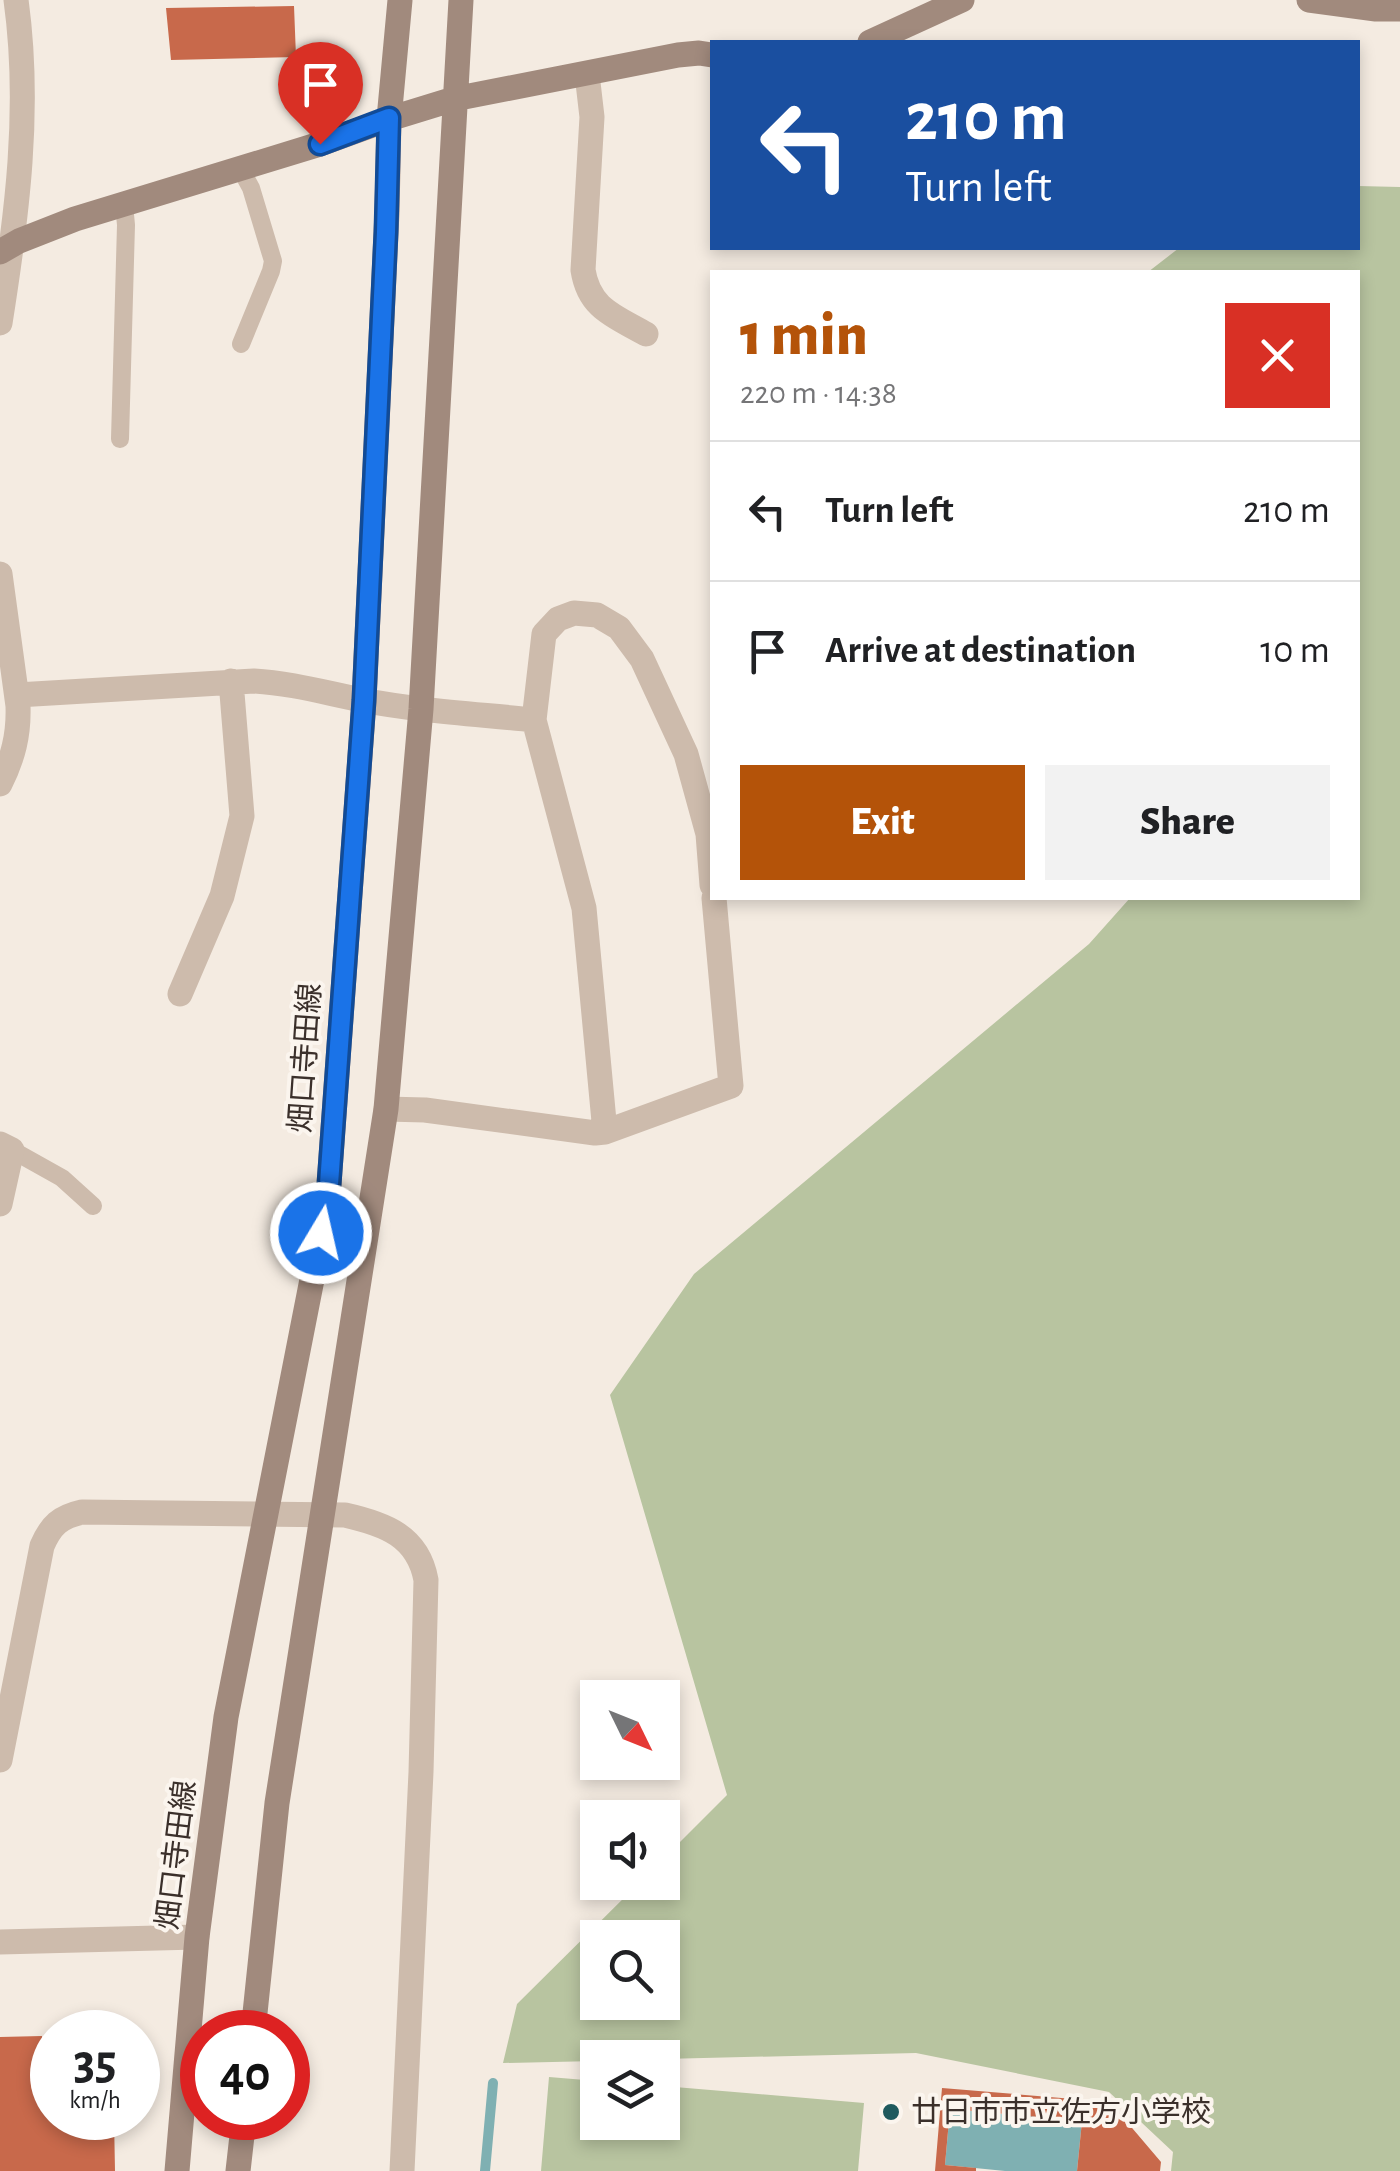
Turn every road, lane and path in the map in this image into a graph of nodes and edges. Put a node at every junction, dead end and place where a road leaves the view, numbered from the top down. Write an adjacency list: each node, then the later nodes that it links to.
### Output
1 (16, 0): 14 (street)
2 (400, 0): 11 (street, 畑口寺田線)
3 (461, 0): 10 (street)
4 (962, 0): 7 (street)
5 (1309, 0): 6 (street)
6 (1400, 8)
7 (874, 40)
8 (710, 55): 9 (street)
9 (588, 74): 10 (street); 16 (street)
10 (454, 99): 11 (street); 23 (street)
11 (389, 118): 12 (street); 22 (street, 畑口寺田線)
12 (240, 168): 13 (street); 17 (lane)
13 (124, 204): 14 (street); 18 (lane)
14 (5, 250): 15 (street)
15 (0, 323)
16 (646, 334)
17 (241, 344)
18 (120, 440)
19 (0, 574): 21 (street)
20 (230, 681): 21 (street); 22 (street); 28 (street)
21 (17, 695): 25 (street)
22 (364, 700): 23 (street); 34 (street, 畑口寺田線)
23 (421, 709): 24 (street); 29 (street)
24 (534, 720): 26 (street); 30 (street)
25 (0, 784)
26 (710, 859)
27 (714, 900): 30 (street)
28 (180, 994)
29 (386, 1109): 30 (street); 35 (street)
30 (606, 1132)
31 (6, 1147): 32 (street); 33 (lane)
32 (0, 1204)
33 (92, 1206)
34 (267, 1513): 35 (street); 36 (street); 37 (street, 畑口寺田線)
35 (324, 1513): 39 (street); 43 (street)
36 (0, 1760)
37 (198, 1937): 38 (street); 41 (street, 畑口寺田線)
38 (0, 1942)
39 (254, 2010)
40 (242, 2140): 42 (street)
41 (176, 2171)
42 (238, 2171)
43 (402, 2171)

